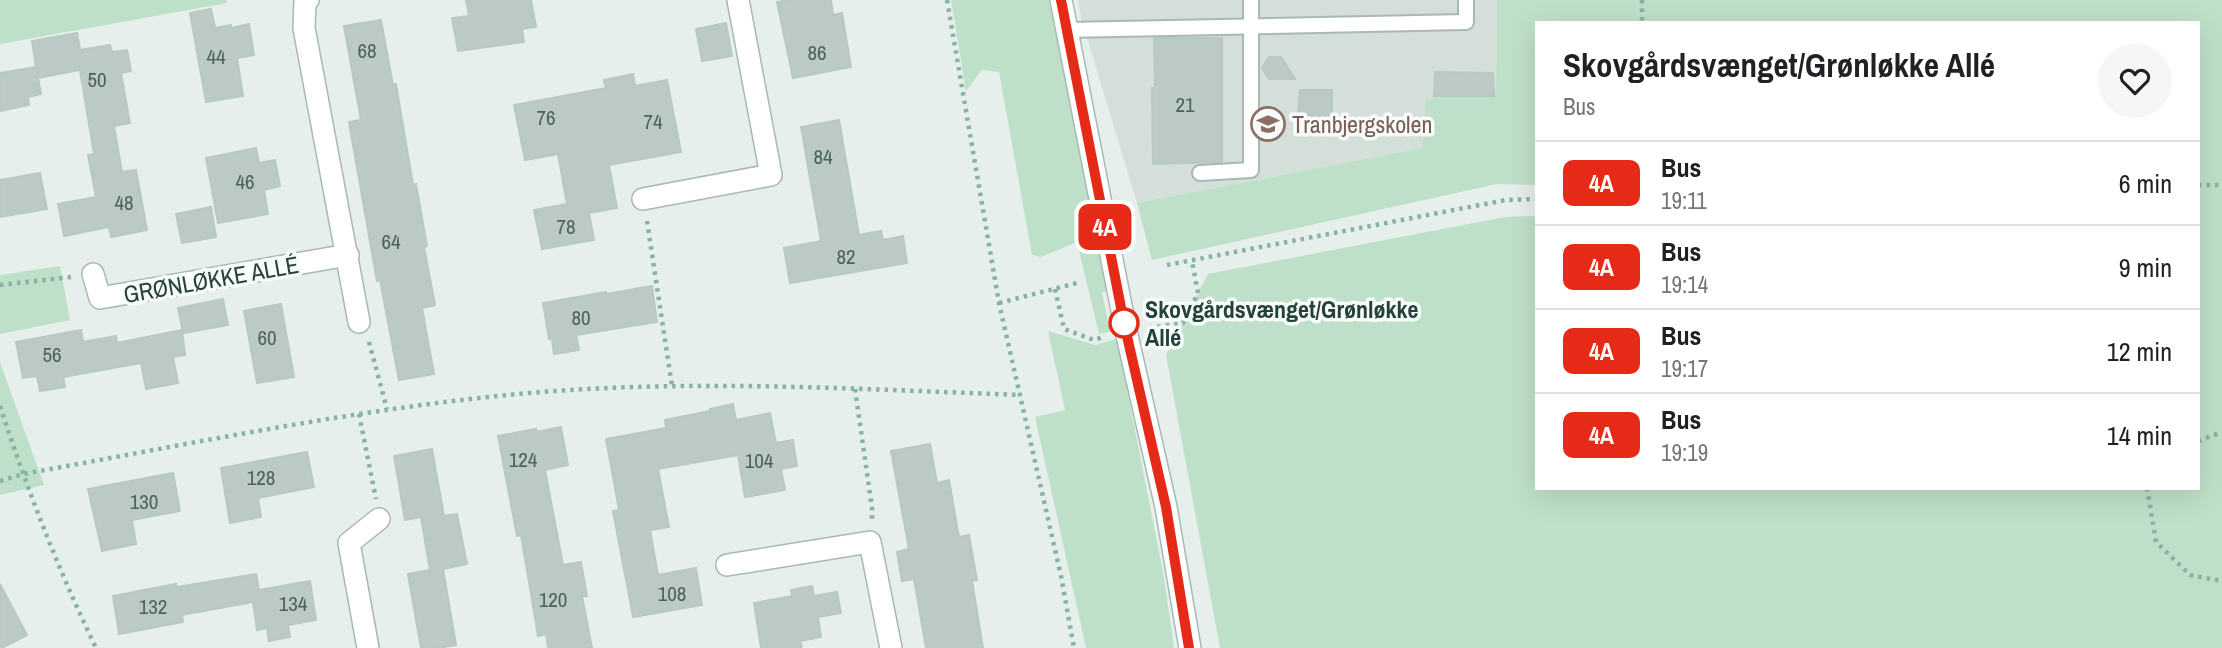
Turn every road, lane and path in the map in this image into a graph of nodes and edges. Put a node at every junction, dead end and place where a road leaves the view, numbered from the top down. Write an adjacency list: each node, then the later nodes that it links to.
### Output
1 (308, 0): 16 (street)
2 (738, 0): 14 (street)
3 (947, 0): 21 (path)
4 (1061, 0): 10 (street)
5 (1251, 0): 9 (lane)
6 (1466, 0): 9 (lane)
7 (1642, 0): 8 (path)
8 (1642, 21)
9 (1251, 25): 10 (lane); 11 (lane)
10 (1066, 30): 42 (street)
11 (1200, 173)
12 (2222, 185): 13 (path)
13 (2200, 186)
14 (643, 199): 23 (path)
15 (1535, 199): 17 (path)
16 (348, 255): 18 (street, GRØNLØKKE ALLÉ); 22 (street)
17 (1167, 265)
18 (93, 274): 20 (path)
19 (1077, 284): 21 (path)
20 (0, 285)
21 (999, 303): 25 (path)
22 (359, 322): 27 (path)
23 (672, 386): 24 (path); 27 (path)
24 (855, 389): 25 (path); 35 (path)
25 (1021, 395): 41 (path)
26 (0, 406): 31 (path)
27 (387, 409): 28 (path)
28 (359, 414): 31 (path); 34 (path)
29 (2222, 432): 30 (path)
30 (2200, 440)
31 (23, 474): 32 (path); 38 (path)
32 (0, 481)
33 (2147, 490): 37 (path)
34 (380, 519): 39 (street)
35 (870, 542): 36 (street); 40 (street)
36 (727, 565)
37 (2222, 582)
38 (96, 648)
39 (368, 648)
40 (891, 648)
41 (1074, 648)
42 (1189, 648)

